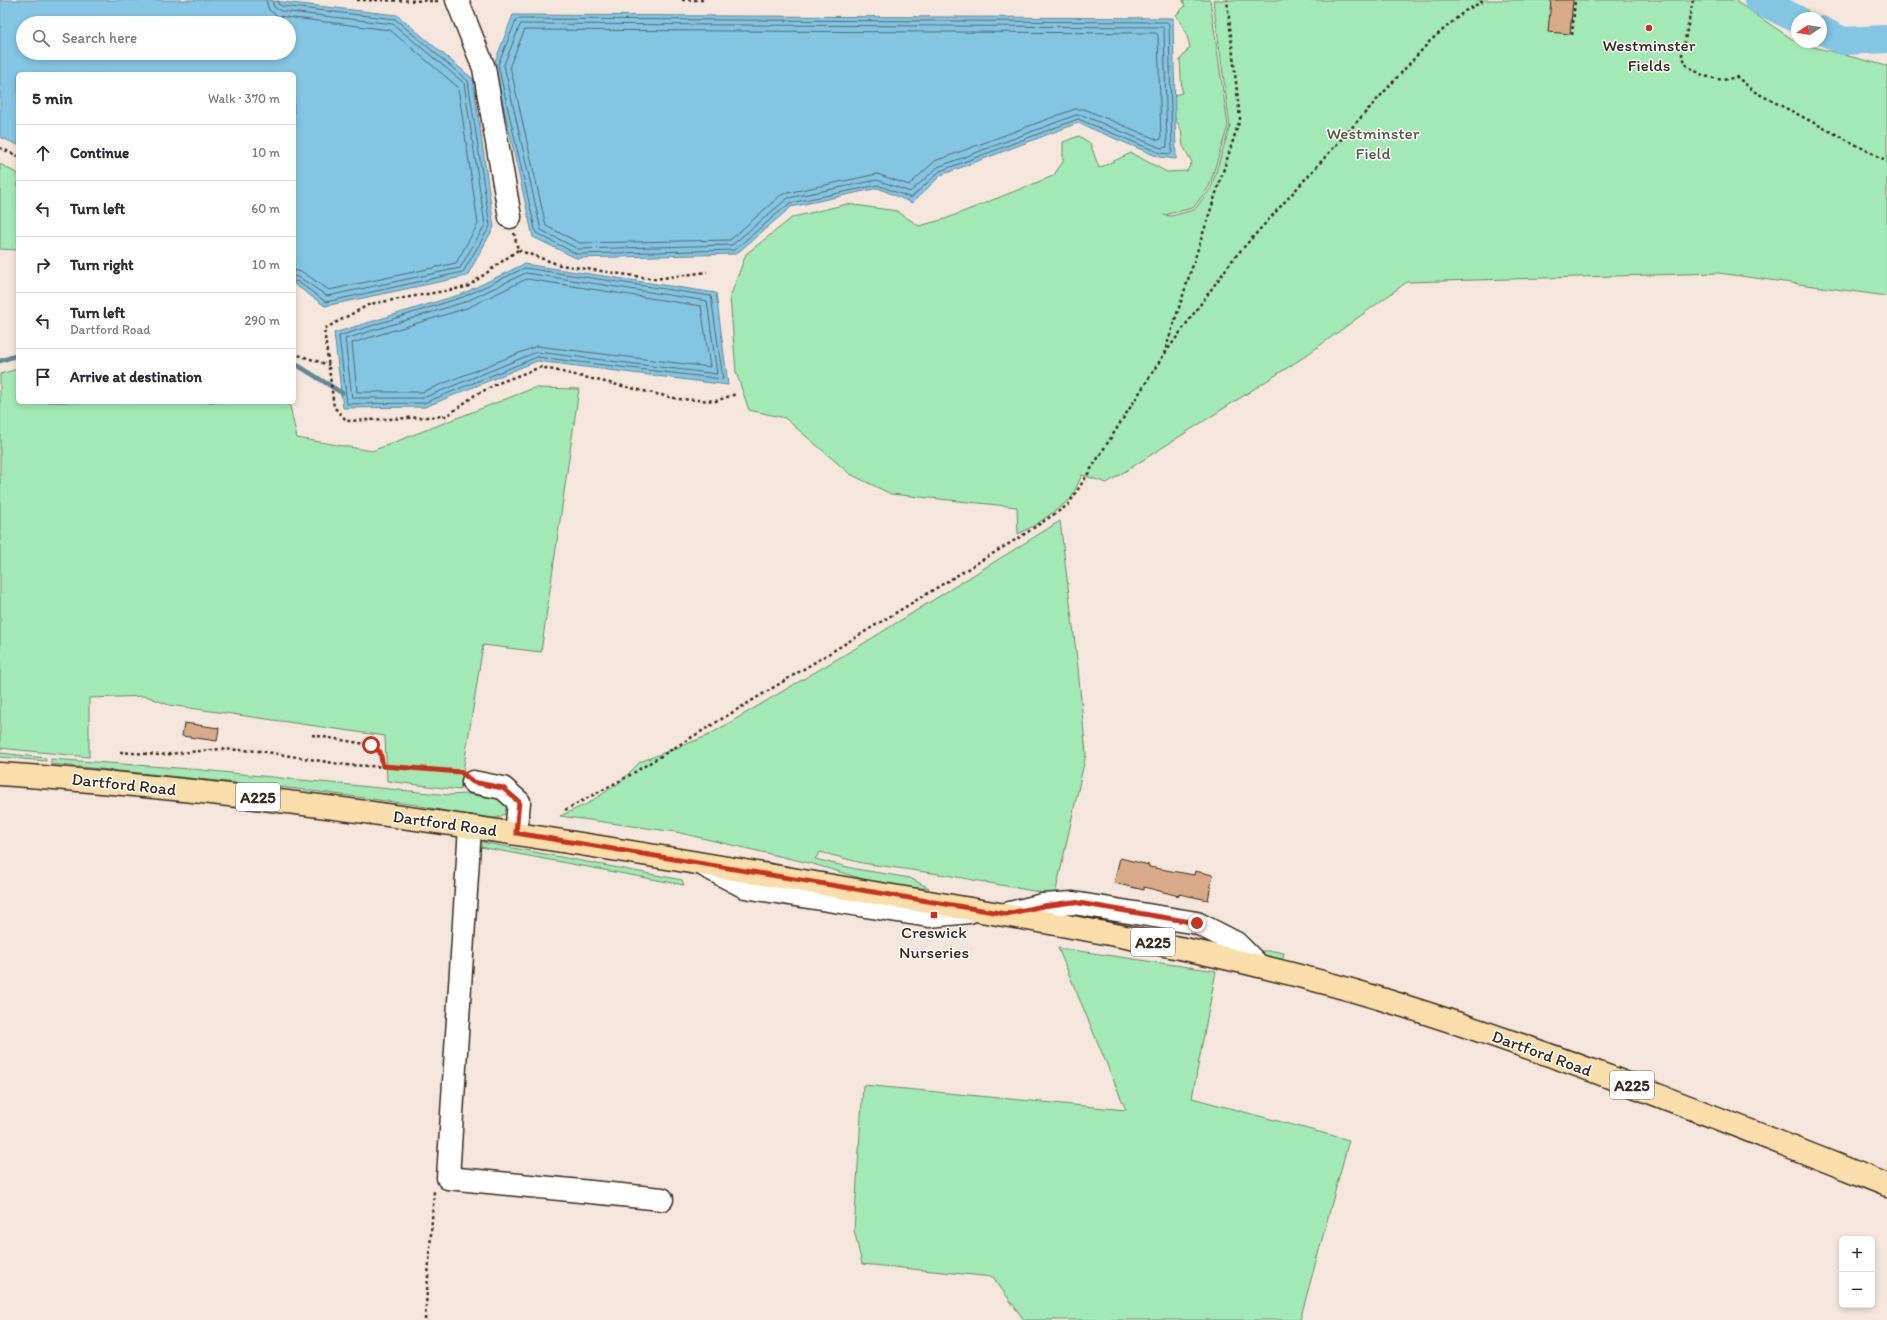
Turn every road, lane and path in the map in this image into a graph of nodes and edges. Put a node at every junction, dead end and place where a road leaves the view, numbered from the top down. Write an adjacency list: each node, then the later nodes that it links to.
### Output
1 (357, 0): 2 (path)
2 (457, 0): 13 (lane)
3 (682, 0): 4 (path)
4 (705, 0)
5 (1227, 0): 17 (path)
6 (1484, 0): 17 (path)
7 (1575, 0): 9 (path)
8 (1693, 0): 12 (path)
9 (1572, 35)
10 (0, 148): 11 (path)
11 (16, 155)
12 (1887, 161)
13 (510, 217): 14 (path)
14 (518, 250): 15 (path); 18 (path)
15 (707, 272)
16 (296, 354): 18 (path)
17 (1163, 356): 25 (path)
18 (329, 365): 19 (path)
19 (736, 394)
20 (312, 735): 22 (path)
21 (120, 752): 22 (path)
22 (383, 766): 24 (path)
23 (0, 774): 26 (main road, Dartford Road / A225)
24 (473, 782): 27 (lane)
25 (565, 810)
26 (470, 826): 27 (main road, Dartford Road / A225); 29 (lane)
27 (516, 833): 28 (main road, Dartford Road / A225)
28 (1887, 1185)
29 (662, 1198)

